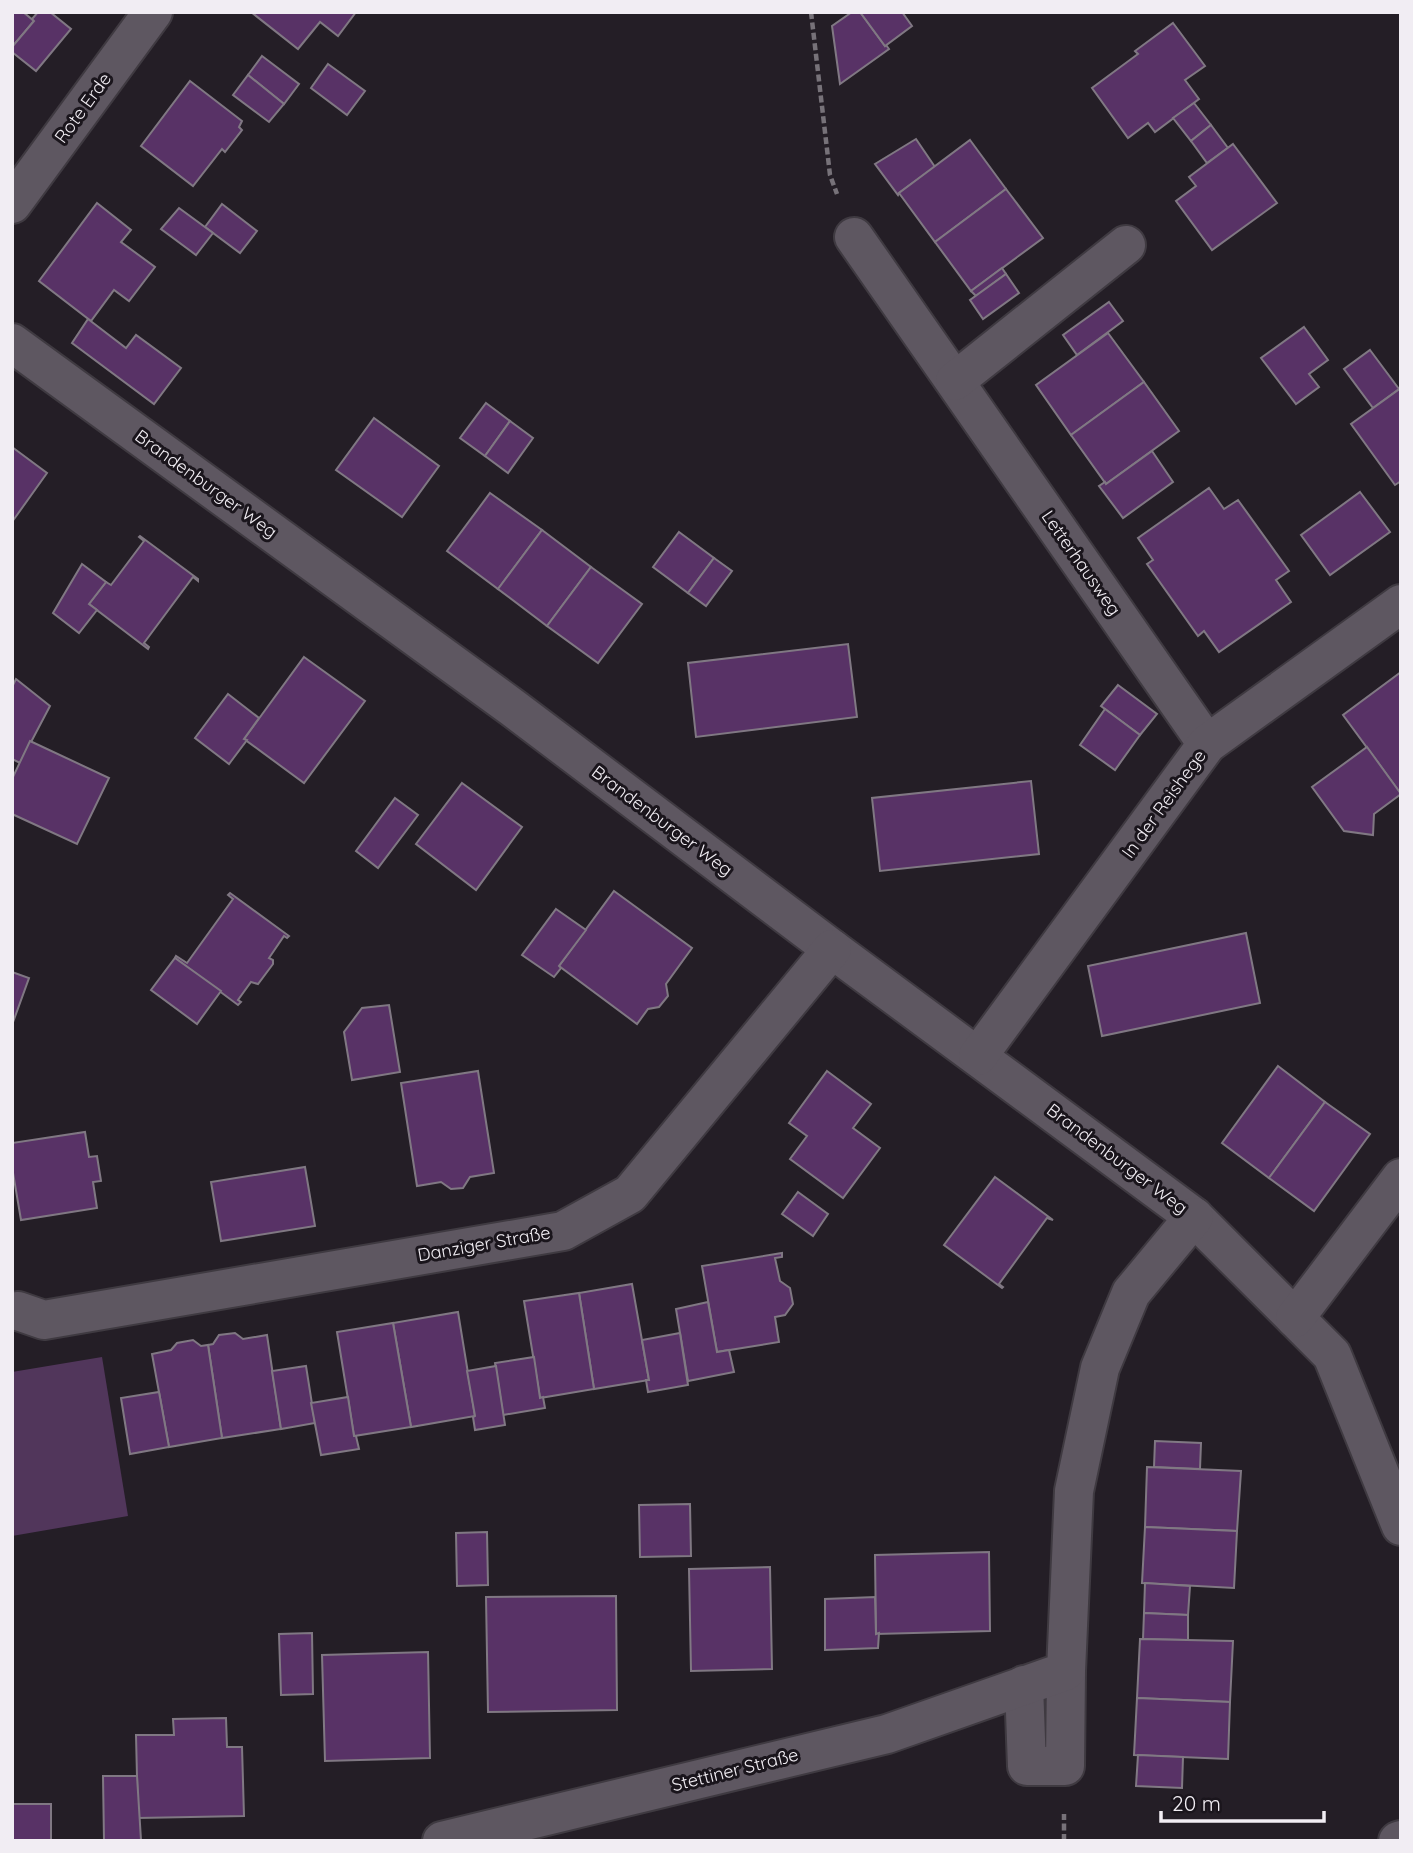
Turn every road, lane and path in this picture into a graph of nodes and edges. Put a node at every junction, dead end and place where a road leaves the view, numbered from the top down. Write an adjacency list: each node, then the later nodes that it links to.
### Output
1 (153, 12): 3 (street, Rote Erde)
2 (811, 12): 4 (path)
3 (12, 204)
4 (854, 237): 7 (street, Letterhausweg)
5 (1126, 245): 7 (street)
6 (12, 343): 10 (street, Brandenburger Weg)
7 (955, 381): 9 (street, Letterhausweg)
8 (1401, 604): 9 (street, In der Reishege)
9 (1207, 744): 11 (street, In der Reishege)
10 (832, 949): 11 (street, Brandenburger Weg); 14 (street, Danziger Straße)
11 (978, 1056): 13 (street, Brandenburger Weg)
12 (1401, 1178): 15 (street)
13 (1194, 1217): 15 (street, Brandenburger Weg); 17 (street)
14 (14, 1306)
15 (1296, 1318): 16 (street, Brandenburger Weg)
16 (1401, 1526)
17 (1066, 1671): 18 (street, Stettiner Straße); 18 (street)
18 (1024, 1685): 19 (street, Stettiner Straße)
19 (442, 1841)

